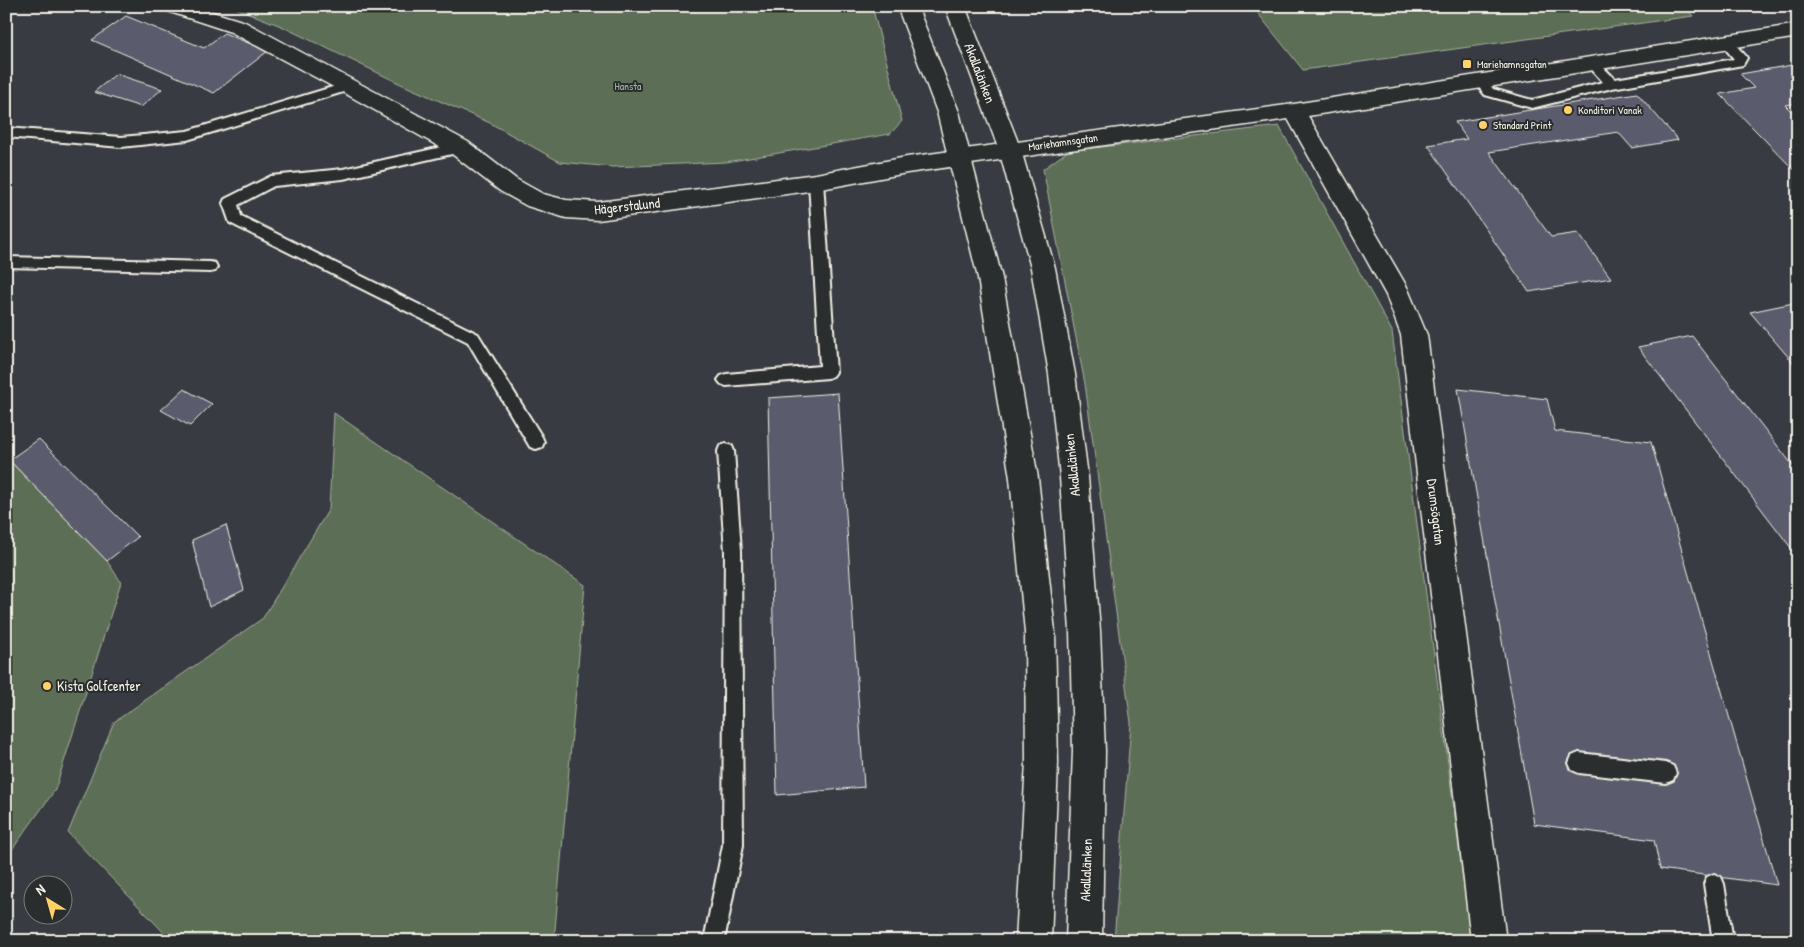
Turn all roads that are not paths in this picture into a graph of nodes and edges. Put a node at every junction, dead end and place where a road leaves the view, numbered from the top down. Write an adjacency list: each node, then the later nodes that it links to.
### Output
1 (170, 6): 9 (street, Hägerstalund)
2 (907, 6): 14 (street)
3 (955, 6): 13 (street, Akallalänken)
4 (1798, 30): 5 (street, Mariehamnsgatan)
5 (1725, 42): 6 (street, Mariehamnsgatan); 8 (lane)
6 (1592, 63): 7 (street, Mariehamnsgatan); 8 (lane)
7 (1480, 82): 8 (lane); 10 (street, Mariehamnsgatan)
8 (1612, 84)
9 (349, 86): 11 (lane); 12 (street, Hägerstalund)
10 (1294, 112): 13 (street, Mariehamnsgatan); 27 (street, Drumsögatan)
11 (6, 132)
12 (460, 148): 15 (street, Hägerstalund); 19 (lane)
13 (1010, 150): 14 (street, Hägerstalund); 26 (street, Akallalänken)
14 (959, 158): 15 (street, Hägerstalund); 25 (street)
15 (816, 182): 18 (lane)
16 (6, 262): 17 (lane)
17 (210, 268)
18 (726, 380)
19 (536, 442)
20 (726, 451): 24 (lane)
21 (1579, 763): 22 (lane)
22 (1666, 773)
23 (1714, 884): 28 (lane)
24 (714, 941)
25 (1033, 941)
26 (1084, 941)
27 (1489, 941)
28 (1723, 941)

